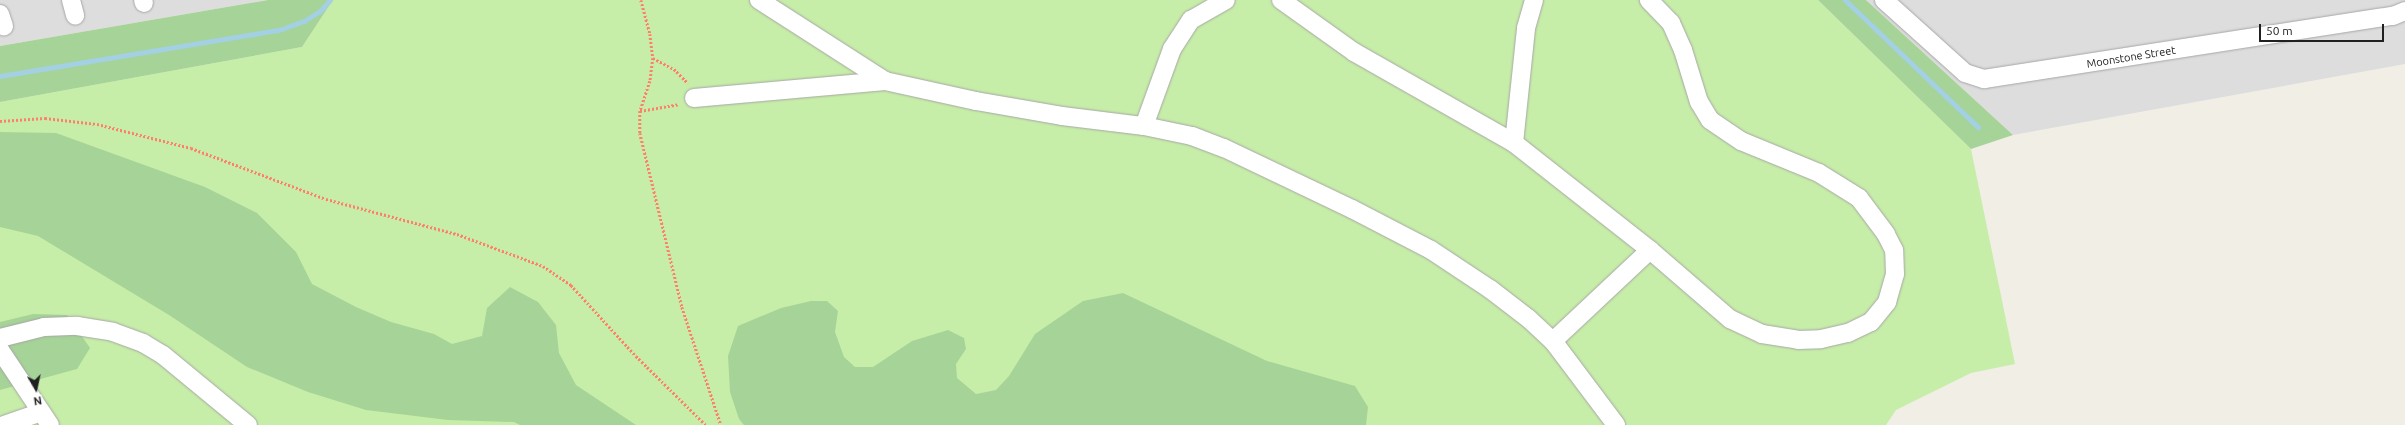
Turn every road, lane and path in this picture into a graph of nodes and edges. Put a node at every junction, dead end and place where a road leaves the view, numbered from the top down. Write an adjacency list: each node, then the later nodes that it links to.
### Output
1 (641, 0): 9 (path)
2 (759, 0): 10 (street)
3 (1226, 0): 14 (street)
4 (1281, 0): 15 (street)
5 (1534, 0): 15 (street)
6 (1649, 0): 16 (street)
7 (1884, 0): 8 (street, Moonstone Street)
8 (2405, 11)
9 (653, 58): 11 (path); 12 (path)
10 (885, 80): 11 (street); 14 (street)
11 (694, 98): 12 (path)
12 (640, 111): 24 (path)
13 (0, 121): 23 (path)
14 (1144, 126): 18 (street)
15 (1514, 144): 16 (street)
16 (1650, 250): 18 (street)
17 (0, 338): 22 (street)
18 (1552, 341): 25 (street)
19 (0, 350): 20 (street)
20 (46, 418): 21 (street)
21 (4, 425)
22 (248, 425)
23 (706, 425)
24 (721, 425)
25 (1616, 425)

